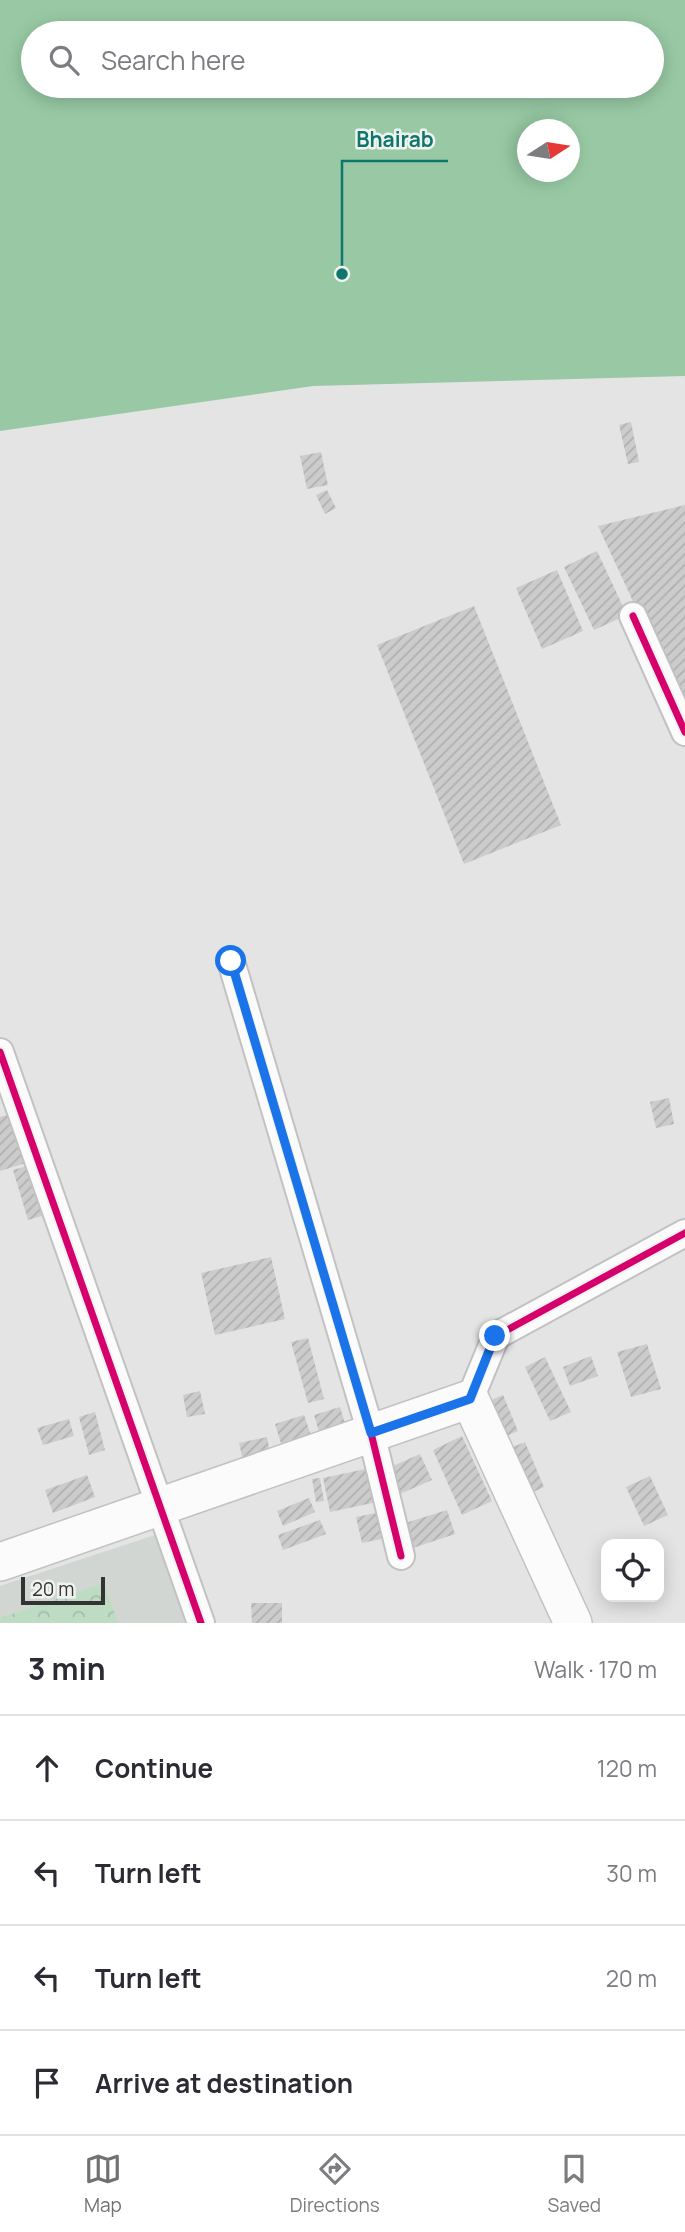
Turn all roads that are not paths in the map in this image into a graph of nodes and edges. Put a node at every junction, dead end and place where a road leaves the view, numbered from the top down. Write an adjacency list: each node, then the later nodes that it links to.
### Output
1 (633, 616): 2 (street)
2 (685, 732)
3 (231, 961): 7 (street)
4 (0, 1052): 8 (street)
5 (685, 1233): 6 (street)
6 (470, 1399): 7 (main road); 12 (main road)
7 (371, 1433): 8 (main road); 9 (street)
8 (162, 1506): 10 (main road); 11 (street)
9 (401, 1556)
10 (0, 1562)
11 (201, 1623)
12 (573, 1623)

